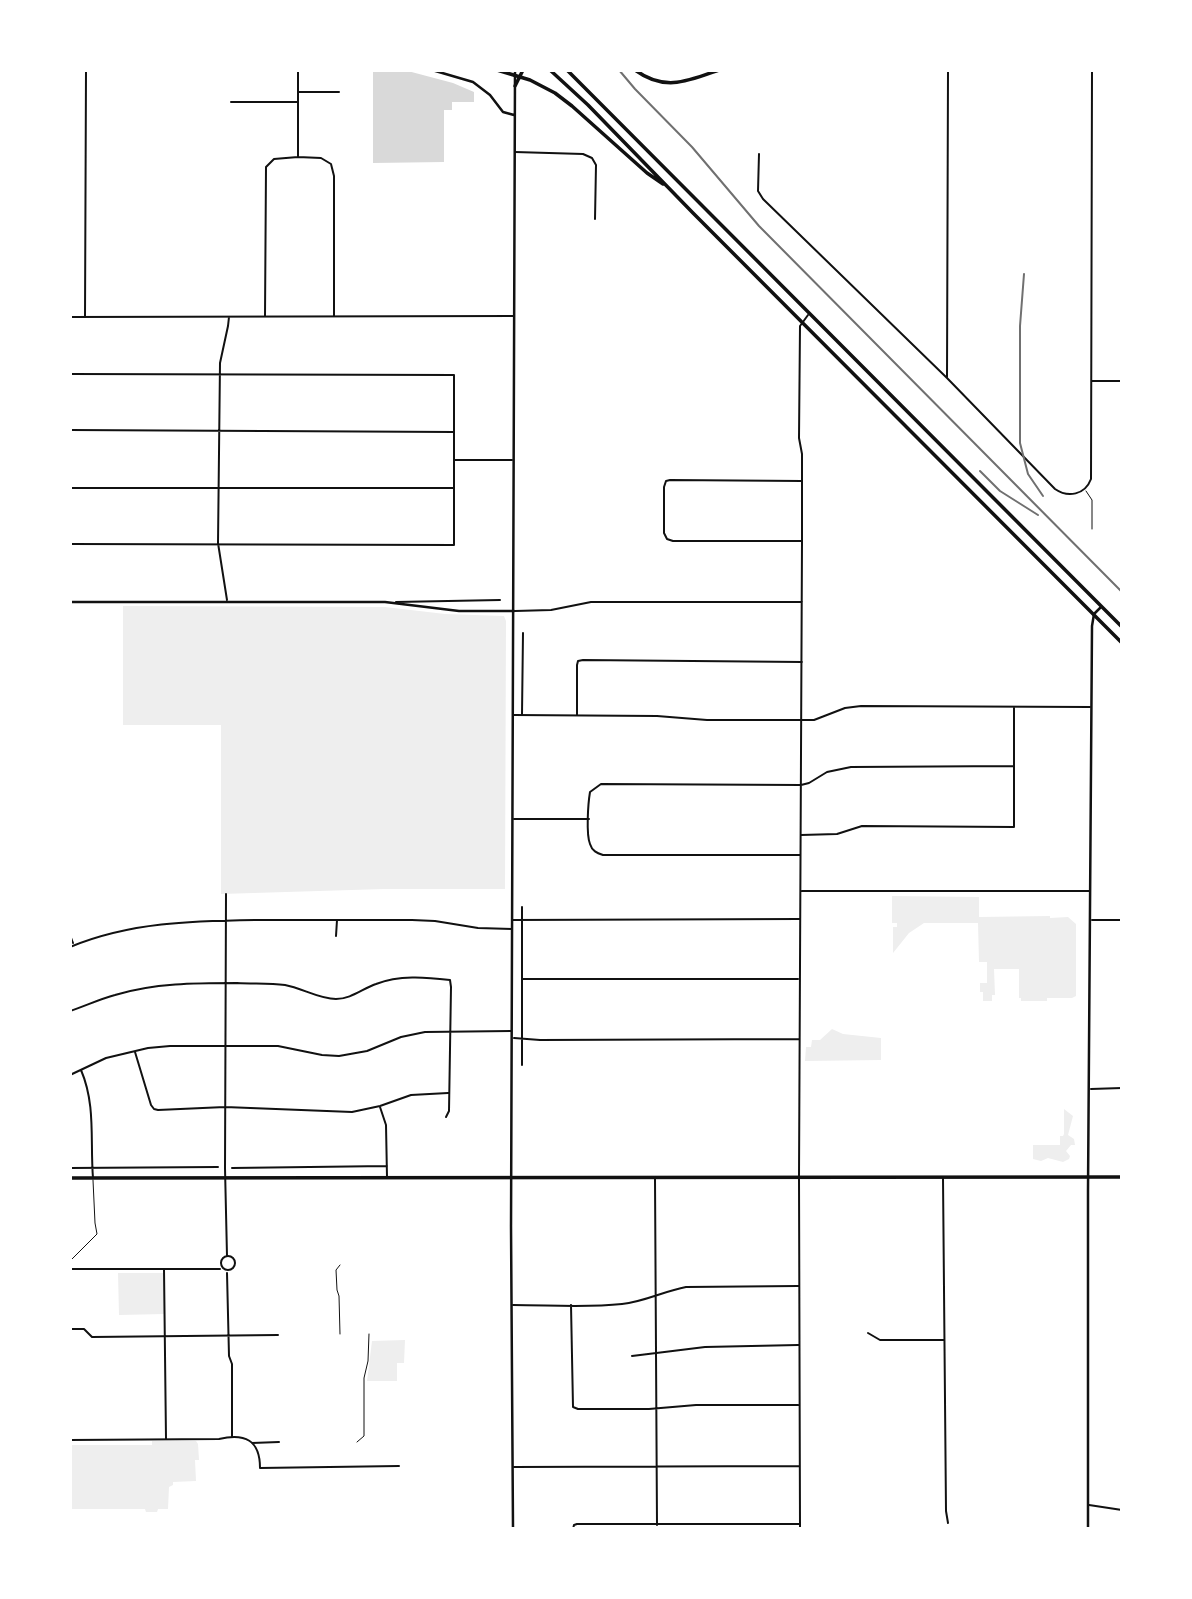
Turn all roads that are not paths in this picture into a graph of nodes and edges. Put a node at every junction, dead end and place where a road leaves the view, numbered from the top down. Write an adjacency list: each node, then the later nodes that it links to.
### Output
1 (86, 70): 34 (street)
2 (298, 70): 14 (street)
3 (432, 70): 19 (main road)
4 (497, 70): 24 (main road)
5 (515, 70): 13 (main road)
6 (523, 70): 13 (main road)
7 (550, 70): 20 (main road)
8 (567, 70): 18 (main road)
9 (635, 70): 10 (main road)
10 (719, 70)
11 (948, 70): 38 (street)
12 (1092, 70): 39 (street)
13 (515, 86): 19 (main road)
14 (298, 92): 15 (street); 17 (street)
15 (338, 92)
16 (231, 102): 17 (street)
17 (298, 102): 23 (street)
18 (607, 111): 20 (main road); 25 (main road)
19 (514, 115): 21 (main road)
20 (600, 118): 24 (main road)
21 (514, 152): 27 (street); 32 (main road)
22 (758, 154): 38 (street)
23 (298, 157): 30 (street); 31 (street)
24 (670, 189): 26 (main road)
25 (706, 210): 26 (main road); 28 (main road)
26 (693, 213): 35 (main road)
27 (595, 219)
28 (809, 314): 35 (street); 44 (main road)
29 (229, 316): 30 (street); 34 (street); 37 (street)
30 (265, 316): 31 (street)
31 (334, 316): 32 (street)
32 (514, 316): 46 (main road)
33 (70, 317): 34 (street)
34 (85, 317)
35 (802, 321): 47 (main road); 48 (street)
36 (70, 374): 37 (street)
37 (219, 375): 42 (street); 43 (street)
38 (947, 378): 52 (street)
39 (1091, 381): 40 (street); 52 (street)
40 (1122, 381)
41 (70, 430): 42 (street)
42 (219, 430): 43 (street); 50 (street)
43 (454, 432): 45 (street)
44 (953, 458): 47 (main road); 62 (main road)
45 (454, 460): 46 (street); 51 (street)
46 (513, 460): 63 (main road)
47 (945, 465): 64 (main road)
48 (802, 481): 54 (street); 54 (street)
49 (70, 488): 50 (street)
50 (219, 488): 51 (street); 56 (street)
51 (454, 488): 56 (street)
52 (1085, 489): 53 (lane)
53 (1091, 529)
54 (802, 541): 60 (street)
55 (70, 544): 56 (street)
56 (218, 544): 59 (street)
57 (500, 600): 61 (street)
58 (70, 602): 59 (main road)
59 (228, 602): 61 (main road)
60 (802, 602): 63 (street); 68 (street)
61 (385, 603): 63 (main road)
62 (1101, 607): 64 (main road); 65 (main road)
63 (513, 611): 71 (main road)
64 (1094, 614): 67 (main road); 70 (main road)
65 (1122, 627)
66 (523, 633): 72 (street)
67 (1122, 643)
68 (802, 662): 73 (street); 74 (street)
69 (1014, 706): 70 (street); 74 (street); 75 (street)
70 (1091, 707): 82 (main road)
71 (513, 715): 72 (street); 78 (main road)
72 (522, 715): 73 (street)
73 (577, 715): 74 (street)
74 (802, 720): 76 (street)
75 (1014, 766): 76 (street); 79 (street)
76 (801, 785): 77 (street); 79 (street)
77 (589, 819): 78 (street); 80 (street)
78 (513, 820): 87 (main road)
79 (801, 835): 80 (street)
80 (801, 855): 81 (street)
81 (800, 891): 82 (street); 85 (street)
82 (1091, 891): 89 (main road)
83 (226, 894): 91 (street)
84 (523, 907): 88 (street)
85 (800, 919): 88 (street); 98 (street)
86 (337, 920): 91 (street); 92 (street); 94 (street)
87 (512, 920): 88 (street); 92 (main road)
88 (522, 920): 97 (street)
89 (1091, 920): 90 (street); 111 (main road)
90 (1122, 920)
91 (226, 921): 95 (street); 99 (street)
92 (512, 929): 102 (main road)
93 (70, 934): 95 (street)
94 (336, 936)
95 (74, 945): 96 (street)
96 (70, 947)
97 (522, 979): 98 (street); 104 (street)
98 (800, 979): 105 (street)
99 (226, 983): 100 (street); 101 (street); 106 (street)
100 (70, 1012)
101 (450, 1031): 102 (street); 106 (street); 113 (street)
102 (513, 1031): 103 (main road)
103 (512, 1038): 104 (street); 134 (main road)
104 (522, 1038): 105 (street); 108 (street)
105 (800, 1039): 125 (street)
106 (225, 1046): 107 (street); 115 (street)
107 (135, 1051): 109 (street); 115 (street)
108 (522, 1065)
109 (81, 1069): 110 (street); 122 (street)
110 (70, 1075)
111 (1090, 1088): 112 (street); 124 (main road)
112 (1122, 1088)
113 (449, 1093): 114 (street); 116 (street)
114 (380, 1106): 115 (street); 120 (street)
115 (225, 1107): 131 (street)
116 (446, 1117)
117 (158, 1167): 118 (street); 122 (street); 130 (street)
118 (218, 1167)
119 (308, 1167): 120 (street); 123 (street); 132 (street)
120 (387, 1167): 133 (street)
121 (70, 1168): 122 (street)
122 (92, 1168): 129 (street)
123 (232, 1168)
124 (1088, 1176): 126 (main road); 127 (main road); 170 (main road)
125 (799, 1177): 126 (main road); 135 (main road); 143 (street)
126 (943, 1177): 154 (street)
127 (1122, 1177)
128 (70, 1178): 129 (main road)
129 (93, 1178): 130 (main road); 137 (lane)
130 (158, 1178): 131 (main road)
131 (225, 1178): 132 (main road); 136 (street)
132 (308, 1178): 133 (main road)
133 (387, 1178): 134 (main road)
134 (512, 1178): 135 (main road); 145 (main road)
135 (655, 1178): 144 (street)
136 (227, 1256)
137 (70, 1261)
138 (340, 1265): 149 (lane)
139 (71, 1269): 140 (street)
140 (164, 1269): 141 (street); 152 (street)
141 (220, 1269)
142 (227, 1273): 153 (street)
143 (800, 1286): 144 (street); 155 (street)
144 (656, 1295): 146 (street); 156 (street)
145 (512, 1306): 146 (street); 169 (main road)
146 (571, 1306): 159 (street)
147 (71, 1329): 152 (street)
148 (868, 1333): 154 (street)
149 (340, 1334)
150 (369, 1334): 164 (lane)
151 (278, 1335): 153 (street)
152 (165, 1336): 153 (street); 162 (street)
153 (228, 1336): 160 (street)
154 (944, 1340): 172 (street)
155 (800, 1345): 156 (street); 158 (street)
156 (656, 1352): 157 (street); 159 (street)
157 (632, 1356)
158 (800, 1405): 159 (street); 168 (street)
159 (656, 1409): 167 (street)
160 (232, 1436): 162 (street); 165 (street)
161 (70, 1440): 162 (street)
162 (166, 1440)
163 (279, 1442): 165 (street)
164 (357, 1442)
165 (252, 1443): 166 (street)
166 (399, 1466)
167 (656, 1466): 168 (street); 169 (street); 174 (street)
168 (800, 1466): 173 (street)
169 (513, 1467): 176 (main road)
170 (1088, 1504): 171 (street); 178 (main road)
171 (1122, 1510)
172 (948, 1523)
173 (800, 1524): 174 (street); 177 (street)
174 (657, 1525): 175 (street)
175 (573, 1527)
176 (513, 1529)
177 (800, 1529)
178 (1088, 1529)

